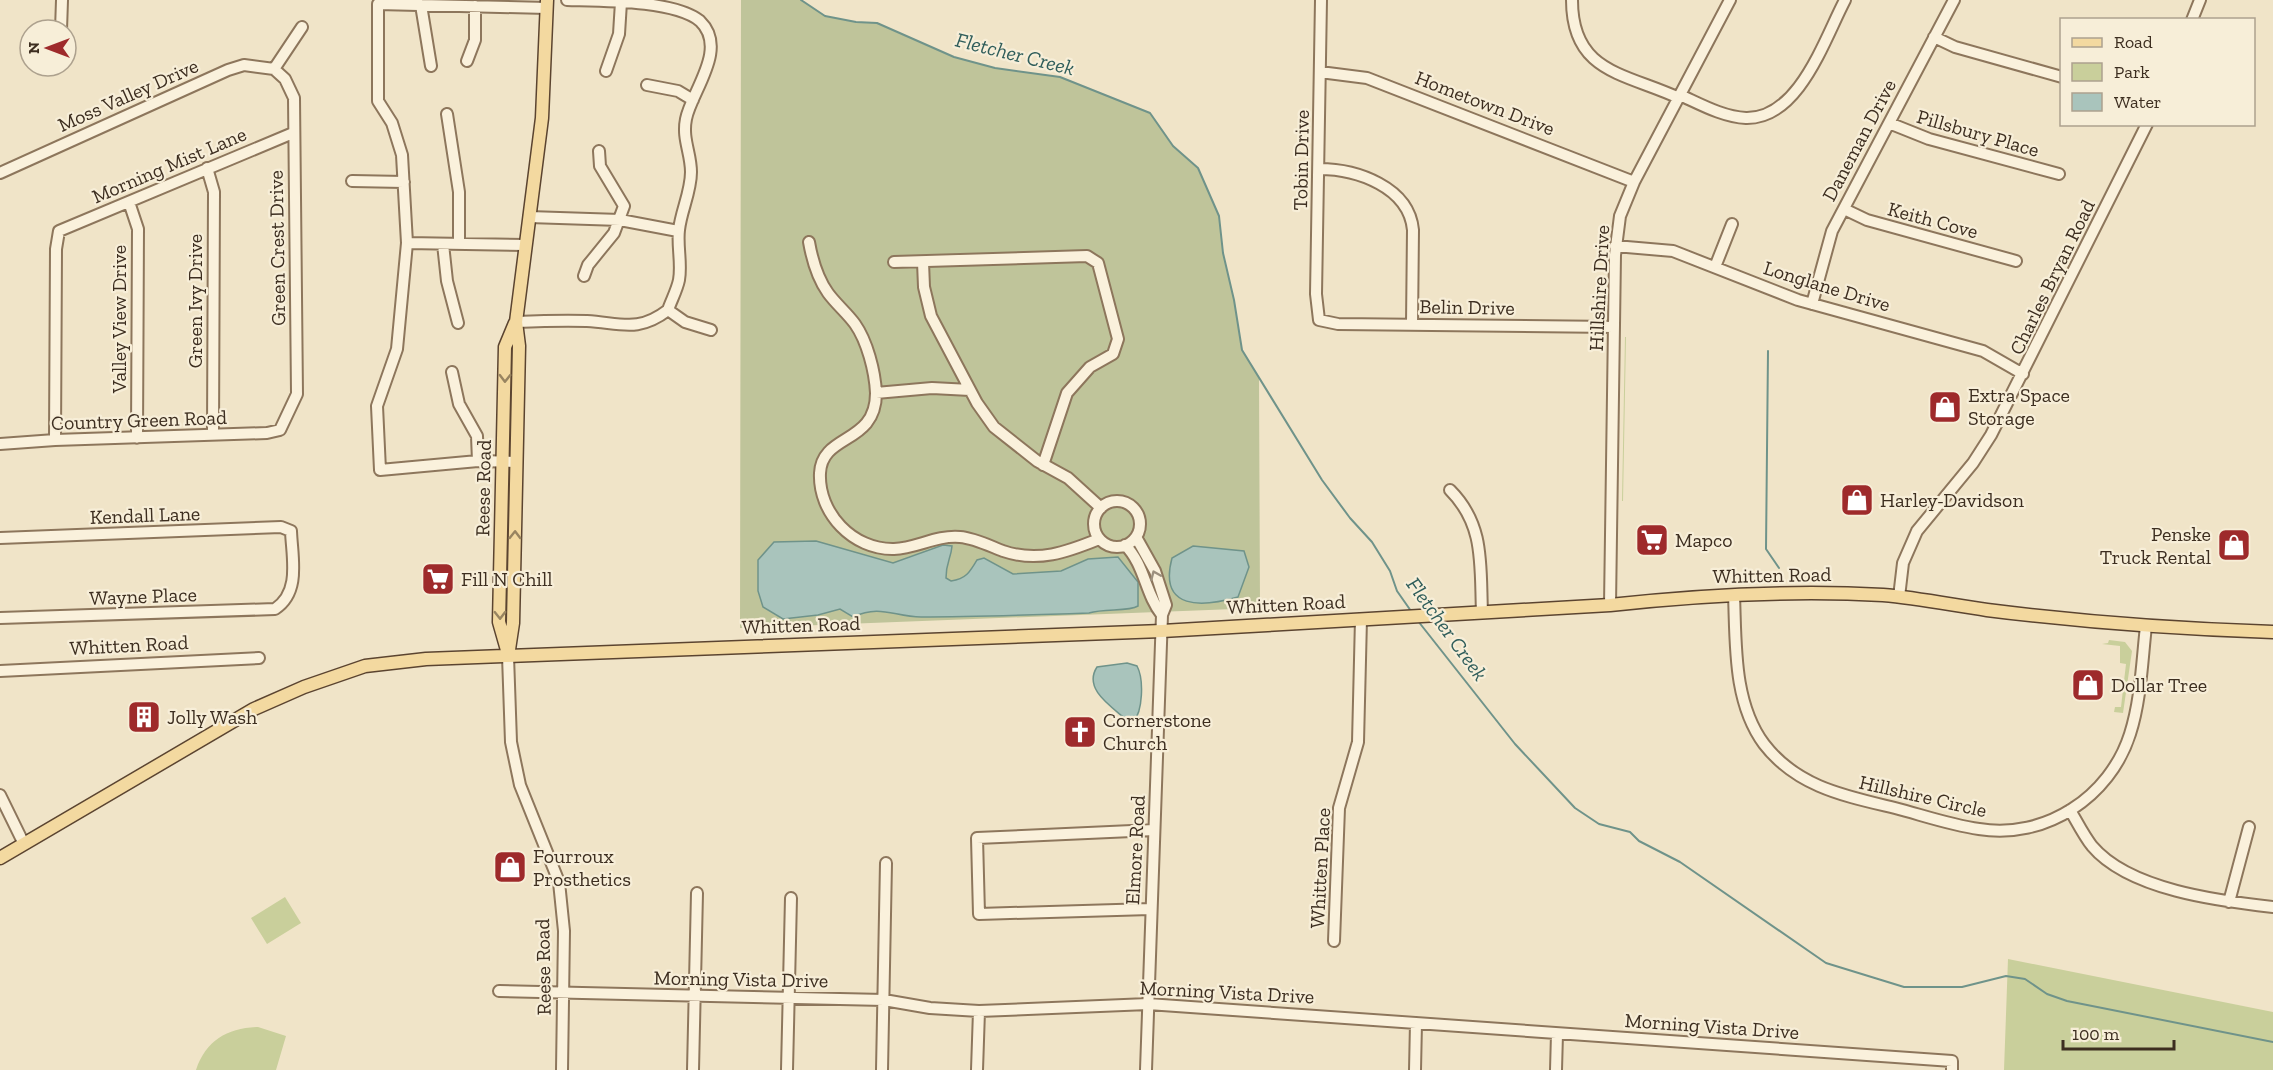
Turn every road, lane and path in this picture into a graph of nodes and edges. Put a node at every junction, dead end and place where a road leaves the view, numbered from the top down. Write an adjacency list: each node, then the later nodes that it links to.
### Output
1 (62, 0): 13 (street)
2 (567, 0): 9 (street)
3 (1321, 0): 21 (street, Tobin Drive)
4 (1572, 0): 24 (street)
5 (1731, 0): 24 (street, Hillshire Drive)
6 (1845, 0): 24 (street)
7 (1954, 0): 16 (street, Daneman Drive)
8 (2200, 0): 14 (street)
9 (621, 2): 20 (street); 25 (street)
10 (547, 4): 12 (street); 40 (main road, Reese Road)
11 (421, 5): 12 (street); 18 (street); 36 (street)
12 (474, 6): 17 (street)
13 (61, 18)
14 (2193, 18)
15 (302, 27): 19 (street)
16 (1935, 37): 22 (street); 27 (street, Daneman Drive)
17 (466, 61)
18 (431, 66)
19 (274, 69): 29 (street, Green Crest Drive); 33 (street, Moss Valley Drive)
20 (606, 72)
21 (1320, 72): 32 (street, Tobin Drive); 37 (street, Hometown Drive)
22 (2060, 77)
23 (647, 85): 25 (street)
24 (1679, 96): 37 (street, Hillshire Drive)
25 (693, 100): 43 (street)
26 (447, 114): 47 (street)
27 (1889, 123): 34 (street, Pillsbury Place); 39 (street, Daneman Drive)
28 (2146, 126): 64 (street, Charles Bryan Road)
29 (293, 133): 31 (street, Morning Mist Lane); 67 (street, Green Crest Drive)
30 (598, 151): 41 (street)
31 (207, 168): 38 (street, Morning Mist Lane); 68 (street, Green Ivy Drive)
32 (1319, 169): 57 (street, Tobin Drive); 60 (street)
33 (0, 173)
34 (2059, 174)
35 (352, 181): 36 (street)
36 (404, 182): 45 (street)
37 (1634, 182): 49 (street, Hillshire Drive)
38 (129, 202): 69 (street, Valley View Drive); 70 (street, Morning Mist Lane)
39 (1844, 209): 50 (street, Keith Cove); 55 (street, Daneman Drive)
40 (529, 217): 41 (street); 48 (main road, Reese Road)
41 (620, 220): 43 (street); 54 (street)
42 (1732, 224): 53 (street)
43 (678, 231): 56 (street)
44 (809, 242): 66 (street)
45 (407, 243): 46 (street); 72 (street)
46 (443, 244): 47 (street); 59 (street)
47 (459, 244): 48 (street)
48 (525, 245): 58 (main road, Reese Road)
49 (1615, 246): 53 (street, Longlane Drive); 61 (street, Hillshire Drive)
50 (2016, 261)
51 (894, 262): 52 (street)
52 (923, 262): 65 (street); 75 (street)
53 (1714, 267): 55 (street, Longlane Drive)
54 (584, 276)
55 (1812, 304): 64 (street, Longlane Drive)
56 (668, 310): 58 (street); 62 (street)
57 (1319, 320): 60 (street, Belin Drive)
58 (516, 322): 73 (main road, Reese Road, one-way to 73); 74 (main road, Reese Road)
59 (458, 323)
60 (1412, 324): 61 (street, Belin Drive)
61 (1614, 327): 85 (street, Hillshire Drive)
62 (711, 330)
63 (452, 372): 72 (street)
64 (2023, 374): 83 (street, Charles Bryan Road)
65 (970, 390): 66 (street); 75 (street)
66 (876, 393): 80 (street)
67 (280, 430): 68 (street, Country Green Road)
68 (213, 435): 69 (street, Country Green Road)
69 (137, 438): 70 (street, Country Green Road)
70 (55, 440): 71 (street, Country Green Road)
71 (0, 444)
72 (478, 461): 73 (street)
73 (503, 462): 74 (street); 93 (main road, Reese Road, one-way to 93)
74 (516, 462): 93 (main road, Reese Road, one-way to 74)
75 (1043, 465): 77 (street)
76 (1450, 490): 86 (street)
77 (1101, 508): 78 (street); 80 (street)
78 (1136, 537): 81 (street); 87 (street, Elmore Road, one-way to 78)
79 (0, 538): 84 (street, Kendall Lane)
80 (1099, 539): 81 (street)
81 (1125, 546): 87 (street)
82 (1734, 595): 83 (main road, Whitten Road); 85 (main road, Whitten Road); 97 (street, Hillshire Circle)
83 (1899, 597): 90 (main road, Whitten Road)
84 (285, 603): 88 (street, Wayne Place)
85 (1610, 605): 86 (main road, Whitten Road)
86 (1482, 612): 89 (main road, Whitten Road)
87 (1162, 615): 91 (street, Elmore Road)
88 (0, 618)
89 (1361, 619): 91 (main road, Whitten Road); 108 (street, Whitten Place)
90 (2146, 626): 92 (main road, Whitten Road); 97 (street, Hillshire Circle)
91 (1162, 631): 93 (main road, Whitten Road); 99 (street, Elmore Road)
92 (2273, 633)
93 (508, 656): 100 (main road, Whitten Road); 110 (street, Reese Road)
94 (259, 658): 95 (street, Whitten Road)
95 (0, 671)
96 (0, 795): 100 (street)
97 (2070, 810): 105 (street)
98 (2249, 826): 105 (street)
99 (1154, 830): 107 (street, Elmore Road); 107 (street)
100 (23, 842): 101 (main road, Whitten Road)
101 (0, 858)
102 (886, 863): 113 (street)
103 (697, 893): 111 (street)
104 (791, 898): 112 (street)
105 (2229, 902): 106 (street)
106 (2273, 907)
107 (1150, 909): 114 (street, Elmore Road)
108 (1334, 940)
109 (499, 991): 110 (street, Morning Vista Drive)
110 (564, 993): 111 (street, Morning Vista Drive); 119 (street, Reese Road)
111 (695, 996): 112 (street, Morning Vista Drive); 120 (street)
112 (789, 997): 113 (street, Morning Vista Drive); 121 (street)
113 (884, 1000): 115 (street, Morning Vista Drive); 122 (street)
114 (1148, 1004): 115 (street, Morning Vista Drive); 116 (street, Morning Vista Drive); 124 (street, Elmore Road)
115 (978, 1011): 123 (street)
116 (1416, 1023): 117 (street, Morning Vista Drive); 125 (street)
117 (1557, 1034): 118 (street, Morning Vista Drive); 126 (street)
118 (1952, 1066)
119 (562, 1070)
120 (693, 1070)
121 (787, 1070)
122 (882, 1070)
123 (977, 1070)
124 (1146, 1070)
125 (1415, 1070)
126 (1556, 1070)

